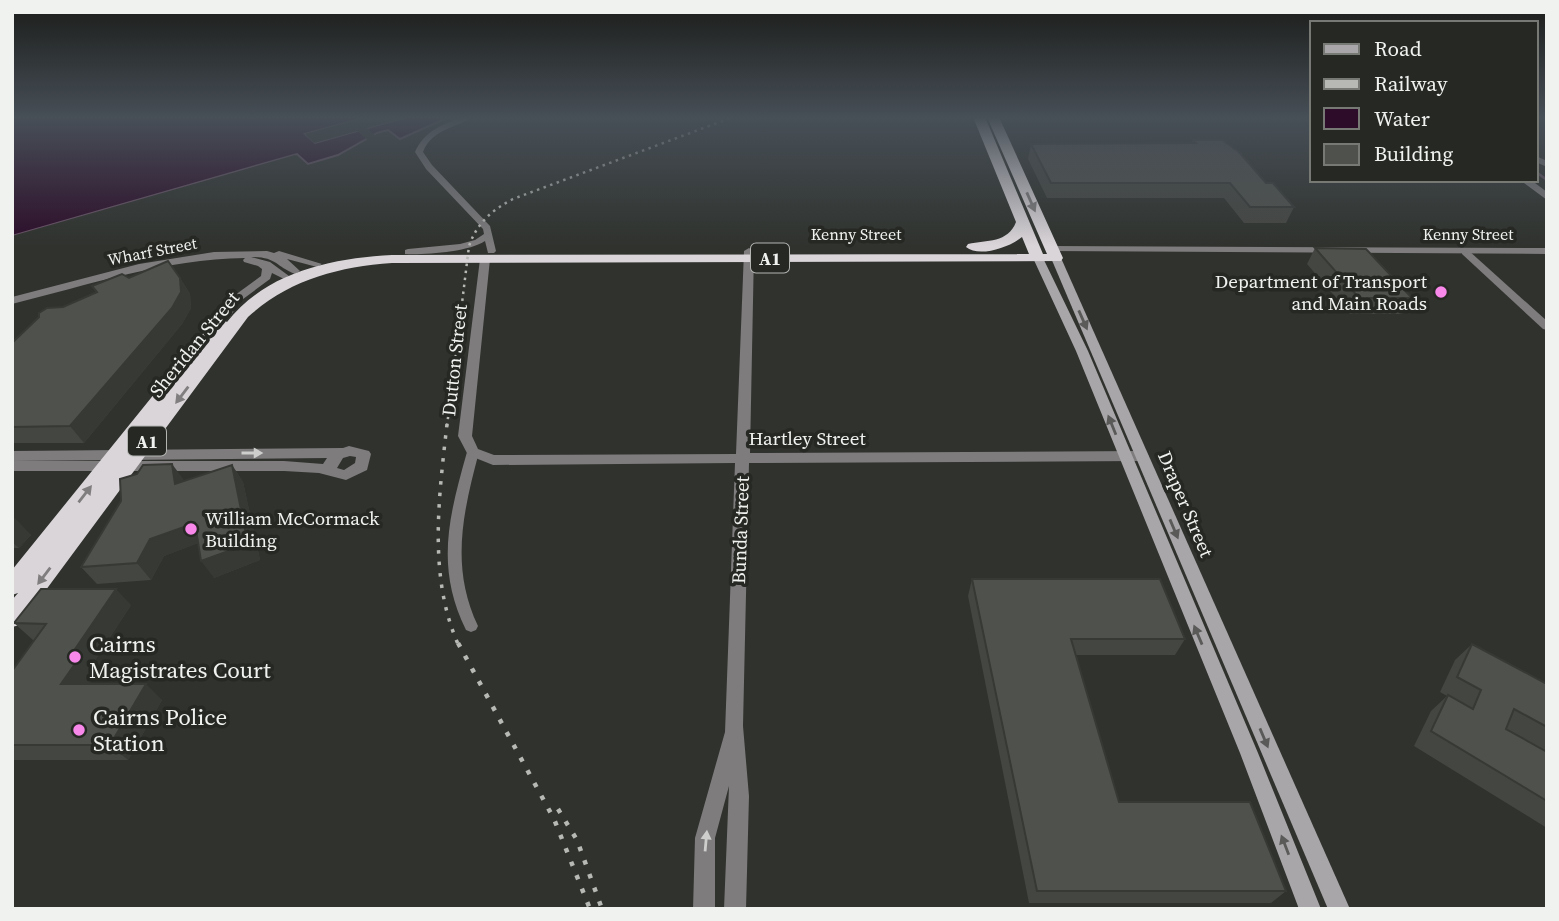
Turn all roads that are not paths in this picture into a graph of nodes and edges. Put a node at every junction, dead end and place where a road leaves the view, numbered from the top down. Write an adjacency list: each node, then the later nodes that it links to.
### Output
1 (424, 160): 7 (street, Dutton Street)
2 (997, 160): 6 (highway, Draper Street)
3 (1009, 160): 14 (highway, Draper Street, one-way to 14)
4 (1528, 182): 5 (street)
5 (1547, 197)
6 (1023, 222): 9 (highway); 14 (highway, Draper Street)
7 (483, 223): 8 (street, Dutton Street); 8 (street, Dutton Street)
8 (486, 250): 13 (highway, Kenny Street / A1); 17 (highway, Kenny Street / A1); 18 (highway, Kenny Street / A1); 21 (street, Dutton Street)
9 (899, 251): 13 (highway, Kenny Street / A1); 14 (highway, Kenny Street / A1)
10 (1547, 251): 11 (street, Kenny Street)
11 (1465, 252): 14 (street, Kenny Street); 20 (street)
12 (235, 253): 16 (street, Wharf Street); 17 (street); 18 (street); 18 (street, Wharf Street)
13 (749, 254): 14 (highway, Kenny Street / A1); 27 (street, Bunda Street)
14 (1045, 254): 25 (main road, Draper Street, one-way to 14); 26 (main road, Draper Street, one-way to 26)
15 (219, 260): 16 (street); 18 (street, Wharf Street); 19 (street, Wharf Street)
16 (152, 264): 19 (street, Wharf Street)
17 (317, 264): 18 (highway, Kenny Street / A1)
18 (282, 271): 28 (highway, Sheridan Street / A1, one-way to 28); 28 (highway, Sheridan Street / A1)
19 (12, 304)
20 (1547, 327)
21 (473, 452): 27 (street, Hartley Street); 34 (street, Dutton Street)
22 (288, 453): 23 (street); 28 (street, one-way to 22); 30 (street)
23 (343, 453): 31 (street); 31 (street)
24 (12, 456): 28 (street)
25 (1124, 456): 26 (street, Hartley Street); 27 (street, Hartley Street); 38 (main road, Draper Street, one-way to 25)
26 (1142, 456): 39 (main road, Draper Street, one-way to 39)
27 (742, 458): 35 (street, Bunda Street)
28 (122, 459): 29 (street); 30 (street); 32 (highway, Sheridan Street / A1, one-way to 28); 33 (highway, Sheridan Street / A1, one-way to 33)
29 (12, 466)
30 (299, 467): 31 (street)
31 (331, 472)
32 (12, 586)
33 (12, 618)
34 (471, 626)
35 (734, 726): 36 (street, Bunda Street, one-way to 35); 37 (street, Bunda Street)
36 (704, 909)
37 (735, 909)
38 (1310, 909)
39 (1339, 909)

